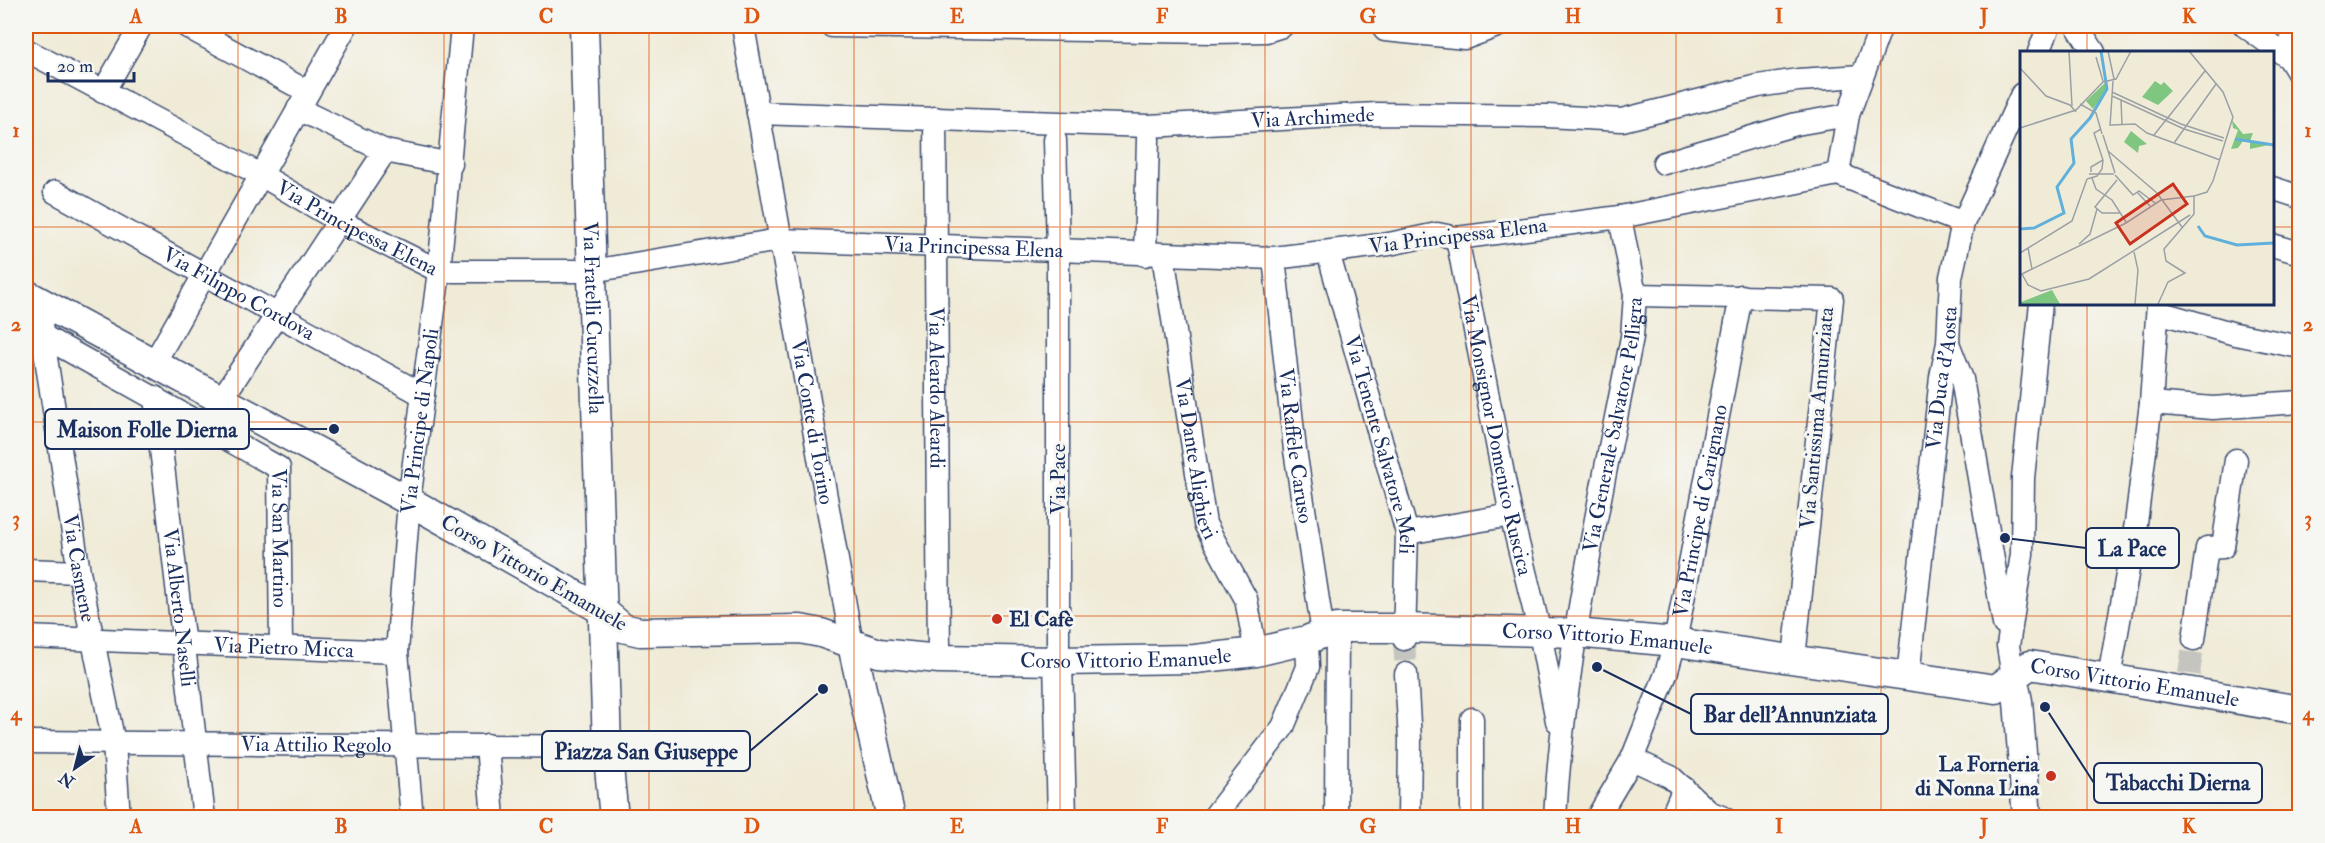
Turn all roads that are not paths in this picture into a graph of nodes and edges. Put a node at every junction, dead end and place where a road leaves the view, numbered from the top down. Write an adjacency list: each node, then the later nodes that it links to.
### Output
1 (141, 26): 21 (street)
2 (186, 26): 23 (street)
3 (346, 26): 23 (street)
4 (462, 26): 31 (street, Via Principe di Napoli)
5 (584, 26): 50 (street, Via Fratelli Cucuzzella)
6 (742, 26): 24 (street, Via Conte di Torino)
7 (832, 26): 8 (street)
8 (1282, 26)
9 (1497, 26): 15 (street)
10 (1881, 26): 20 (street)
11 (2049, 26): 17 (street)
12 (2076, 26): 18 (street)
13 (2245, 26): 19 (street)
14 (2294, 26): 19 (street)
15 (1385, 30)
16 (26, 50): 21 (street, Via Principessa Elena)
17 (2039, 51)
18 (2093, 51)
19 (2294, 67)
20 (1862, 76): 25 (street); 26 (street, Via Archimede)
21 (103, 92): 33 (street, Via Principessa Elena)
22 (2020, 98): 39 (street, Via Duca d'Aosta)
23 (303, 101): 29 (street); 33 (street)
24 (758, 112): 26 (street, Via Archimede); 41 (street, Via Conte di Torino)
25 (1848, 115): 30 (street); 32 (street)
26 (934, 118): 43 (street, Via Aleardo Aleardi)
27 (1148, 139): 47 (street, Via Dante Alighieri)
28 (1055, 140): 44 (street, Via Pace)
29 (385, 151): 31 (street); 38 (street)
30 (1664, 163)
31 (451, 164): 49 (street, Via Principe di Napoli)
32 (1838, 174): 37 (street, Via Principessa Elena); 39 (street)
33 (261, 176): 38 (street, Via Principessa Elena); 51 (street)
34 (2274, 189): 36 (street)
35 (55, 192): 51 (street, Via Filippo Cordova)
36 (2300, 197)
37 (1620, 217): 40 (street, Via Principessa Elena); 53 (street, Via Generale Salvatore Pelligra)
38 (339, 221): 49 (street, Via Principessa Elena); 57 (street)
39 (1963, 224): 59 (street, Via Duca d'Aosta)
40 (1456, 238): 45 (street, Via Principessa Elena); 69 (street, Via Monsignor Domenico Ruscica)
41 (780, 240): 43 (street, Via Principessa Elena); 50 (street, Via Principessa Elena); 83 (street, Via Conte di Torino)
42 (2274, 245): 46 (street)
43 (936, 246): 44 (street, Via Principessa Elena); 88 (street, Via Aleardo Aleardi)
44 (1058, 249): 47 (street, Via Principessa Elena); 90 (street, Via Pace)
45 (1328, 252): 48 (street, Via Principessa Elena); 70 (street, Via Tenente Salvatore Meli)
46 (2300, 253)
47 (1154, 255): 48 (street, Via Principessa Elena); 87 (street, Via Dante Alighieri)
48 (1274, 258): 80 (street, Via Raffele Caruso)
49 (439, 271): 50 (street, Via Principessa Elena); 62 (street, Via Principe di Napoli)
50 (592, 271): 73 (street, Via Fratelli Cucuzzella)
51 (205, 274): 57 (street, Via Filippo Cordova); 61 (street)
52 (26, 294): 61 (street, Corso Vittorio Emanuele)
53 (1635, 295): 54 (street, Via Santissima Annunziata); 76 (street, Via Generale Salvatore Pelligra)
54 (1741, 296): 81 (street, Via Principe di Carignano); 89 (street, Via Santissima Annunziata)
55 (2041, 304): 84 (street)
56 (2158, 308): 60 (street); 66 (street)
57 (277, 315): 62 (street, Via Filippo Cordova); 64 (street)
58 (36, 327): 63 (street, Via San Martino); 72 (street, Via Casmene)
59 (1948, 343): 84 (street); 93 (street, Via Duca d'Aosta)
60 (2300, 347)
61 (154, 363): 64 (street, Corso Vittorio Emanuele)
62 (423, 395): 68 (street, Via Principe di Napoli)
63 (155, 398): 82 (street, Via Alberto Naselli); 85 (street, Via San Martino)
64 (222, 400): 68 (street, Corso Vittorio Emanuele)
65 (2300, 402): 66 (street)
66 (2151, 403): 95 (street)
67 (2236, 460): 78 (street)
68 (409, 501): 73 (street, Corso Vittorio Emanuele); 86 (street, Via Principe di Napoli)
69 (1511, 515): 70 (street); 75 (street, Via Monsignor Domenico Ruscica)
70 (1407, 533): 74 (street, Via Tenente Salvatore Meli)
71 (26, 570): 72 (street)
72 (79, 572): 79 (street, Via Casmene)
73 (602, 610): 83 (street, Corso Vittorio Emanuele); 104 (street, Via Fratelli Cucuzzella)
74 (1404, 633): 75 (street, Corso Vittorio Emanuele); 80 (street, Corso Vittorio Emanuele)
75 (1540, 633): 76 (street, Corso Vittorio Emanuele); 98 (street, Via Monsignor Domenico Ruscica)
76 (1575, 633): 81 (street, Corso Vittorio Emanuele); 98 (street, Via Generale Salvatore Pelligra)
77 (26, 637): 79 (street, Via Pietro Micca)
78 (2194, 639)
79 (93, 640): 82 (street, Via Pietro Micca); 100 (street, Via Casmene)
80 (1319, 642): 87 (street, Corso Vittorio Emanuele); 92 (street, Via Raffele Caruso); 92 (street); 114 (street)
81 (1675, 642): 89 (street, Corso Vittorio Emanuele); 105 (street, Via Principe di Carignano)
82 (183, 643): 85 (street, Via Pietro Micca); 101 (street, Via Alberto Naselli)
83 (852, 645): 88 (street, Corso Vittorio Emanuele); 112 (street, Via Conte di Torino)
84 (2008, 646): 94 (street)
85 (281, 647): 86 (street, Via Pietro Micca)
86 (397, 652): 102 (street, Via Principe di Napoli)
87 (1256, 652): 90 (street, Corso Vittorio Emanuele)
88 (939, 658): 90 (street, Corso Vittorio Emanuele)
89 (1794, 658): 93 (street, Corso Vittorio Emanuele)
90 (1058, 661): 113 (street, Via Pace)
91 (1406, 674): 116 (street)
92 (1338, 675): 115 (street, Via Raffele Caruso)
93 (1908, 676): 94 (street, Corso Vittorio Emanuele)
94 (2013, 677): 95 (street, Corso Vittorio Emanuele); 122 (street)
95 (2109, 678): 96 (street, Corso Vittorio Emanuele)
96 (2300, 710)
97 (1472, 719): 117 (street)
98 (1560, 740): 118 (street)
99 (26, 742): 100 (street, Via Attilio Regolo)
100 (114, 743): 101 (street, Via Attilio Regolo); 107 (street, Via Casmene)
101 (195, 743): 102 (street, Via Attilio Regolo); 108 (street, Via Alberto Naselli)
102 (404, 745): 103 (street, Via Attilio Regolo); 109 (street, Via Principe di Napoli)
103 (488, 745): 104 (street, Via Attilio Regolo); 110 (street)
104 (607, 747): 111 (street, Via Fratelli Cucuzzella)
105 (1632, 759): 106 (street); 119 (street, Via Principe di Carignano)
106 (1684, 789): 120 (street); 121 (street)
107 (119, 818)
108 (204, 818)
109 (412, 818)
110 (493, 818)
111 (614, 818)
112 (891, 818)
113 (1062, 818)
114 (1213, 818)
115 (1336, 818)
116 (1409, 818)
117 (1472, 818)
118 (1555, 818)
119 (1597, 818)
120 (1671, 818)
121 (1724, 818)
122 (2027, 818)

